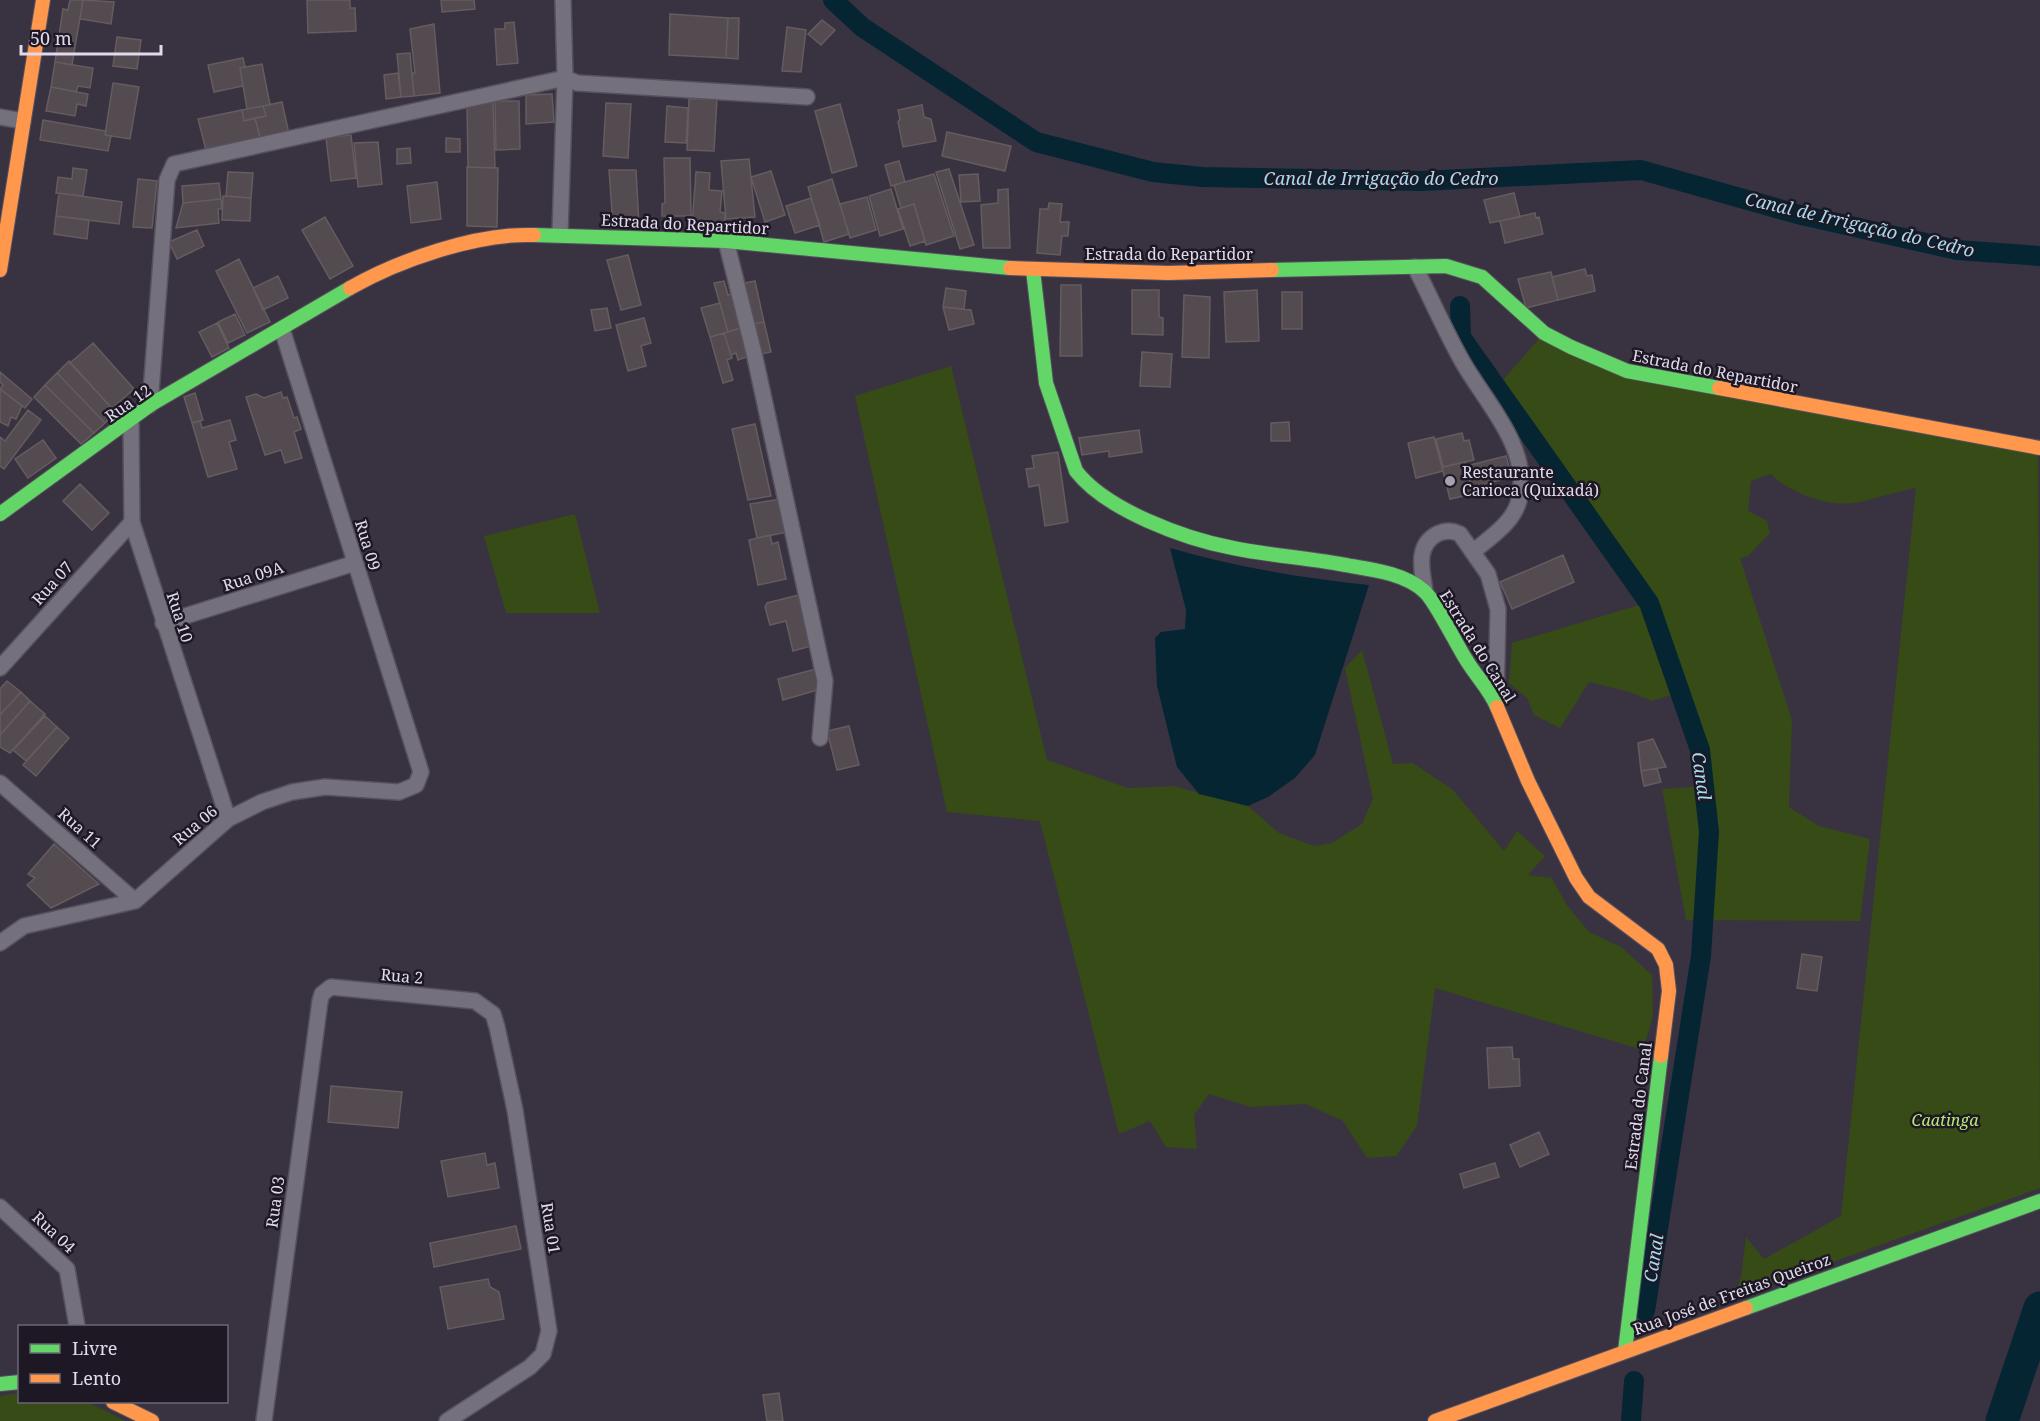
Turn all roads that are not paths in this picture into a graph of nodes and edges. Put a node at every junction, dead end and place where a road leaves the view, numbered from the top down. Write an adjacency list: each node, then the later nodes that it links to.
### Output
1 (43, 0): 6 (street)
2 (563, 0): 3 (street)
3 (565, 78): 4 (street); 7 (street); 13 (street)
4 (807, 97)
5 (0, 117): 6 (street)
6 (23, 121): 10 (street)
7 (560, 233): 8 (street, Estrada do Repartidor); 12 (street, Estrada do Repartidor)
8 (726, 241): 11 (street, Estrada do Repartidor); 24 (street)
9 (1415, 267): 11 (street, Estrada do Repartidor); 15 (street, Estrada do Repartidor); 18 (street)
10 (0, 270)
11 (1033, 270): 20 (street, Estrada do Canal)
12 (282, 329): 13 (street, Rua 12); 19 (street, Rua 09)
13 (150, 405): 14 (street, Rua 12)
14 (131, 420): 16 (street, Rua 12); 17 (street, Rua 10)
15 (2040, 447)
16 (0, 514)
17 (132, 522): 21 (street, Rua 10); 22 (street, Rua 07)
18 (1474, 550): 20 (street); 23 (street)
19 (355, 563): 21 (street, Rua 09A); 25 (street, Rua 09)
20 (1425, 591): 23 (street, Estrada do Canal)
21 (163, 623): 27 (street, Rua 10)
22 (0, 668)
23 (1496, 703): 35 (street, Estrada do Canal)
24 (820, 738)
25 (421, 772): 27 (street, Rua 06)
26 (0, 783): 28 (street, Rua 11)
27 (228, 819): 28 (street, Rua 06)
28 (135, 901): 29 (street, Rua 06)
29 (0, 943)
30 (326, 989): 31 (street, Rua 2); 40 (street, Rua 03)
31 (475, 1001): 41 (street, Rua 01)
32 (2040, 1201): 35 (street, Rua José de Freitas Queiroz)
33 (0, 1207): 34 (street, Rua 04)
34 (77, 1325)
35 (1625, 1351): 42 (street, Rua José de Freitas Queiroz)
36 (18, 1382): 37 (street)
37 (0, 1384)
38 (117, 1403): 39 (street)
39 (152, 1421)
40 (264, 1421)
41 (447, 1421)
42 (1435, 1421)

